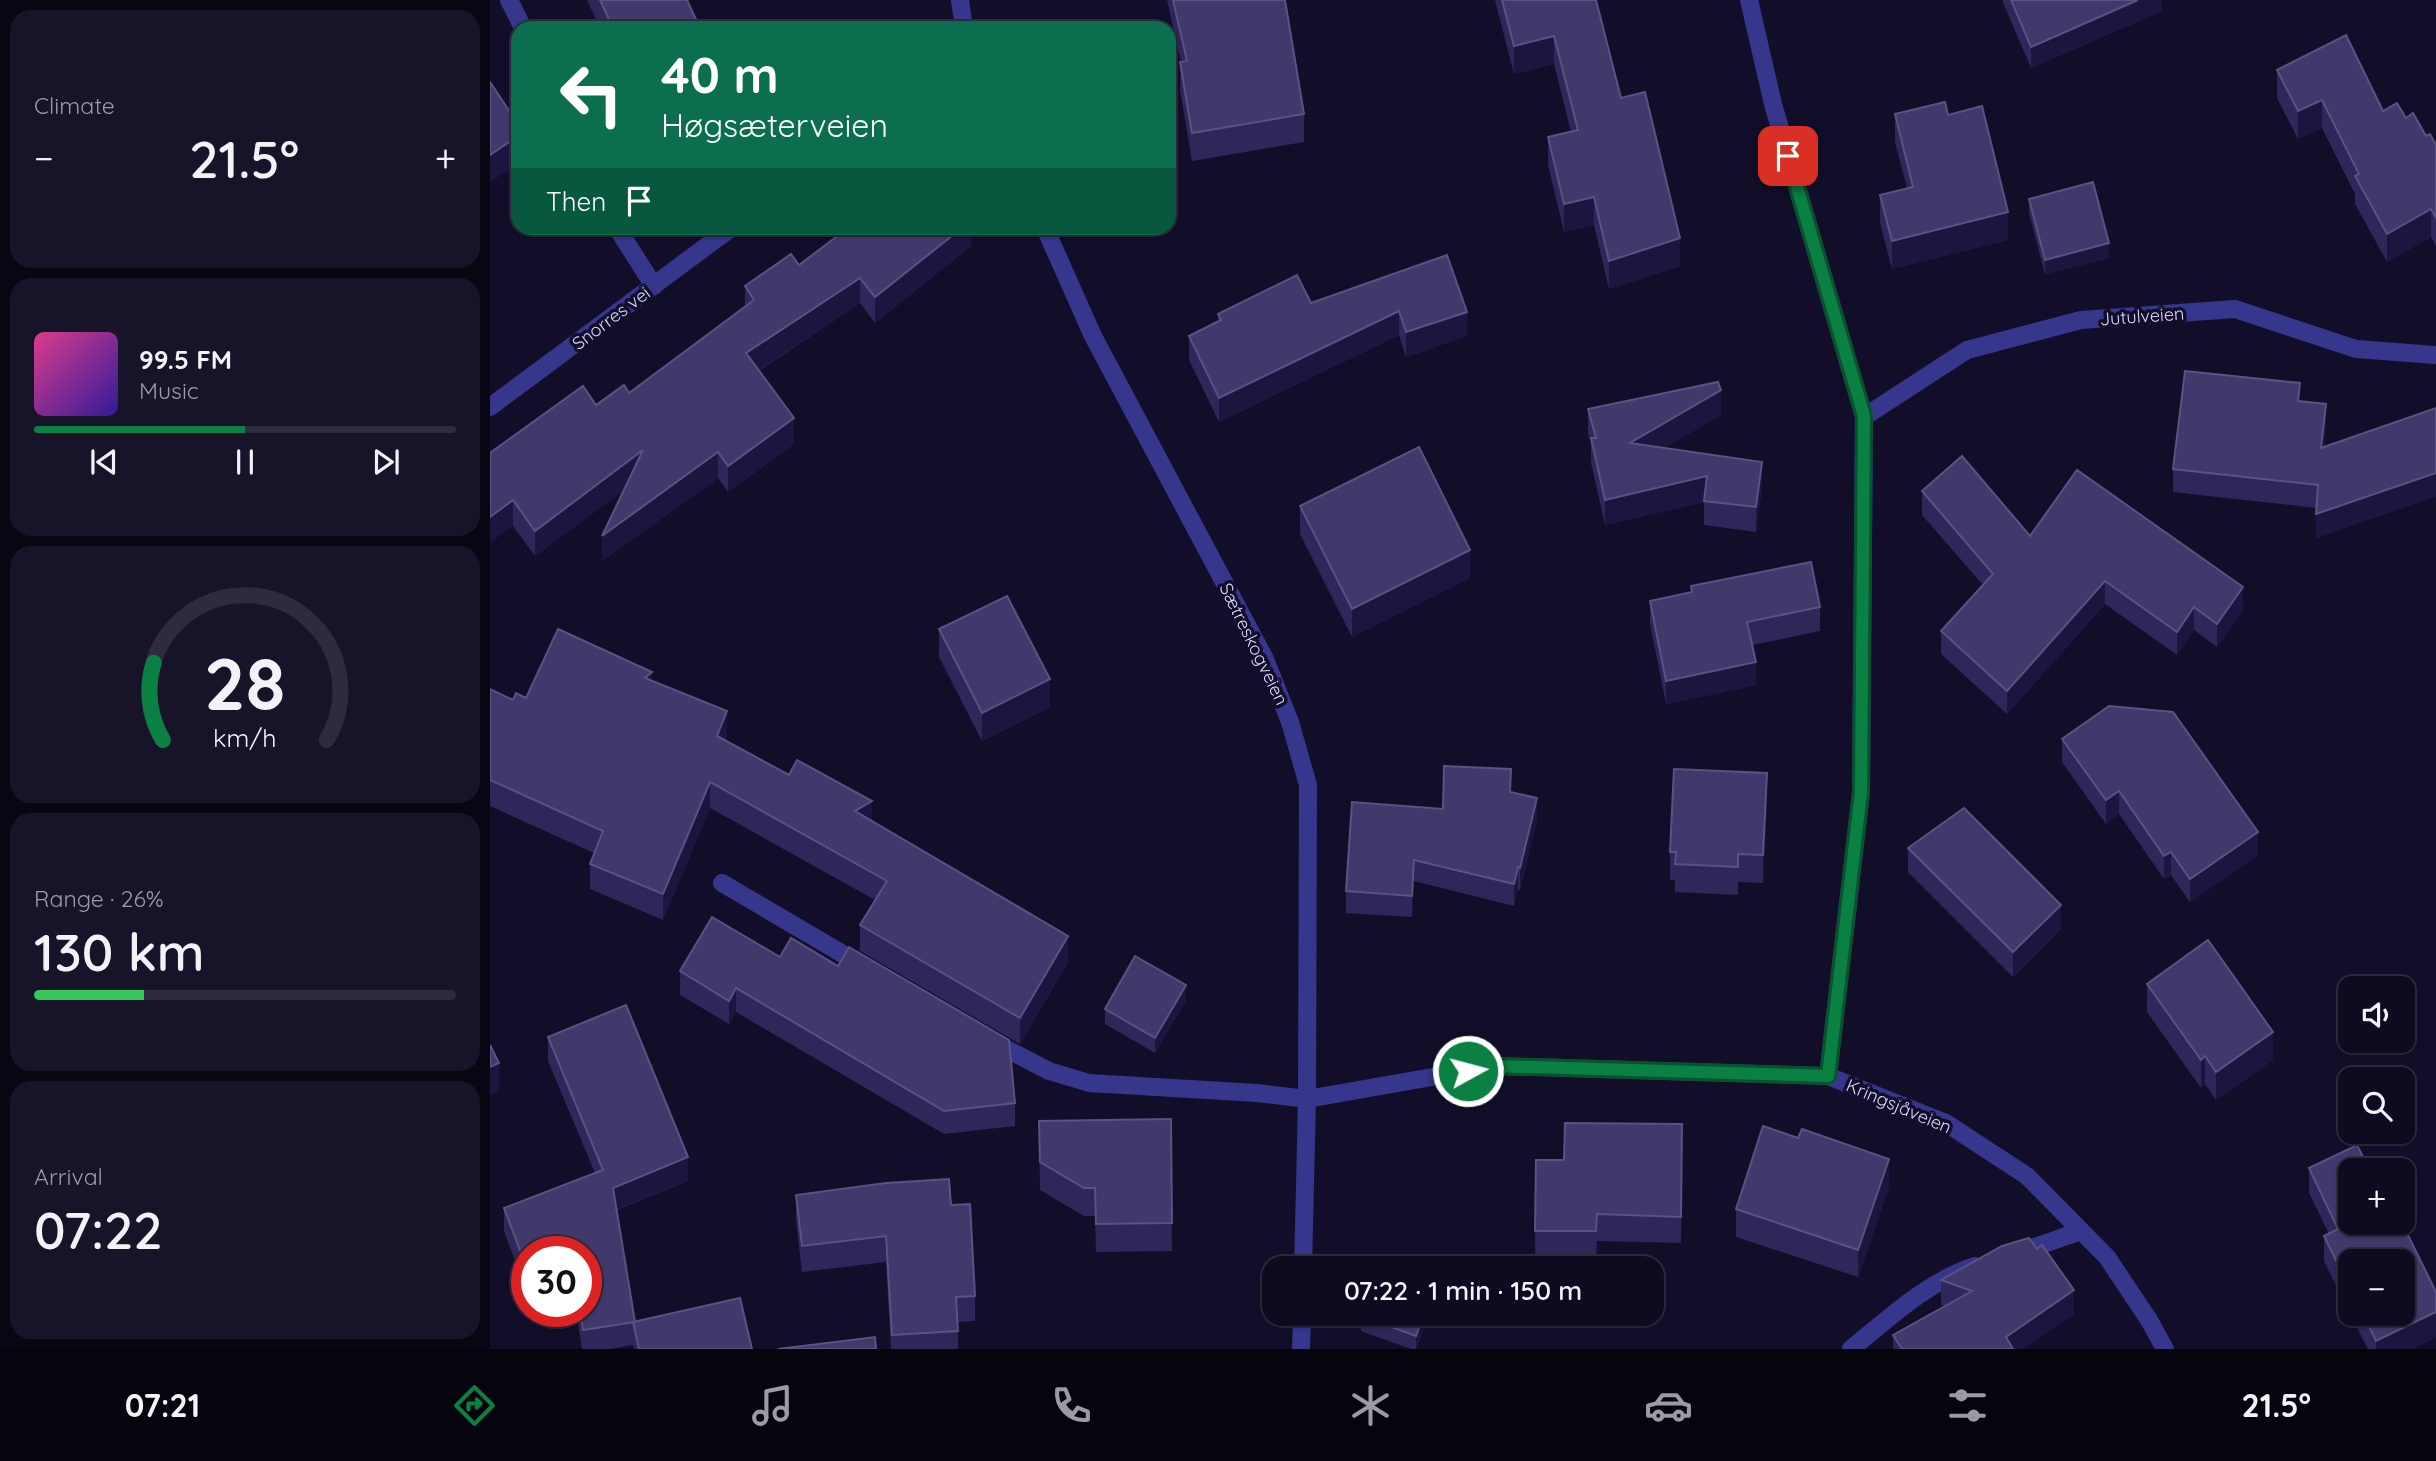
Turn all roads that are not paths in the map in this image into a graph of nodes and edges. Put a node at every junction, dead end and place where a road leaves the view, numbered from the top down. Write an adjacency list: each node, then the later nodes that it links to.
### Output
1 (509, 0): 4 (street)
2 (960, 0): 5 (street)
3 (1748, 0): 12 (street)
4 (520, 21)
5 (963, 21)
6 (621, 235): 9 (street)
7 (722, 235): 9 (street, Snorres vei)
8 (1048, 235): 17 (street, Sætreskogveien)
9 (654, 286): 11 (street, Snorres vei)
10 (2436, 355): 12 (street, Jutulveien)
11 (490, 407)
12 (1864, 416): 16 (street)
13 (722, 883): 14 (street)
14 (875, 973)
15 (969, 1028): 17 (street)
16 (1828, 1076): 17 (street, Kringsjåveien); 18 (street, Kringsjåveien)
17 (1307, 1099): 19 (street, Sætreskogveien)
18 (2081, 1231): 22 (street); 23 (street, Kringsjåveien)
19 (1303, 1256)
20 (1302, 1326): 21 (street)
21 (1301, 1349)
22 (1851, 1349)
23 (2165, 1349)

